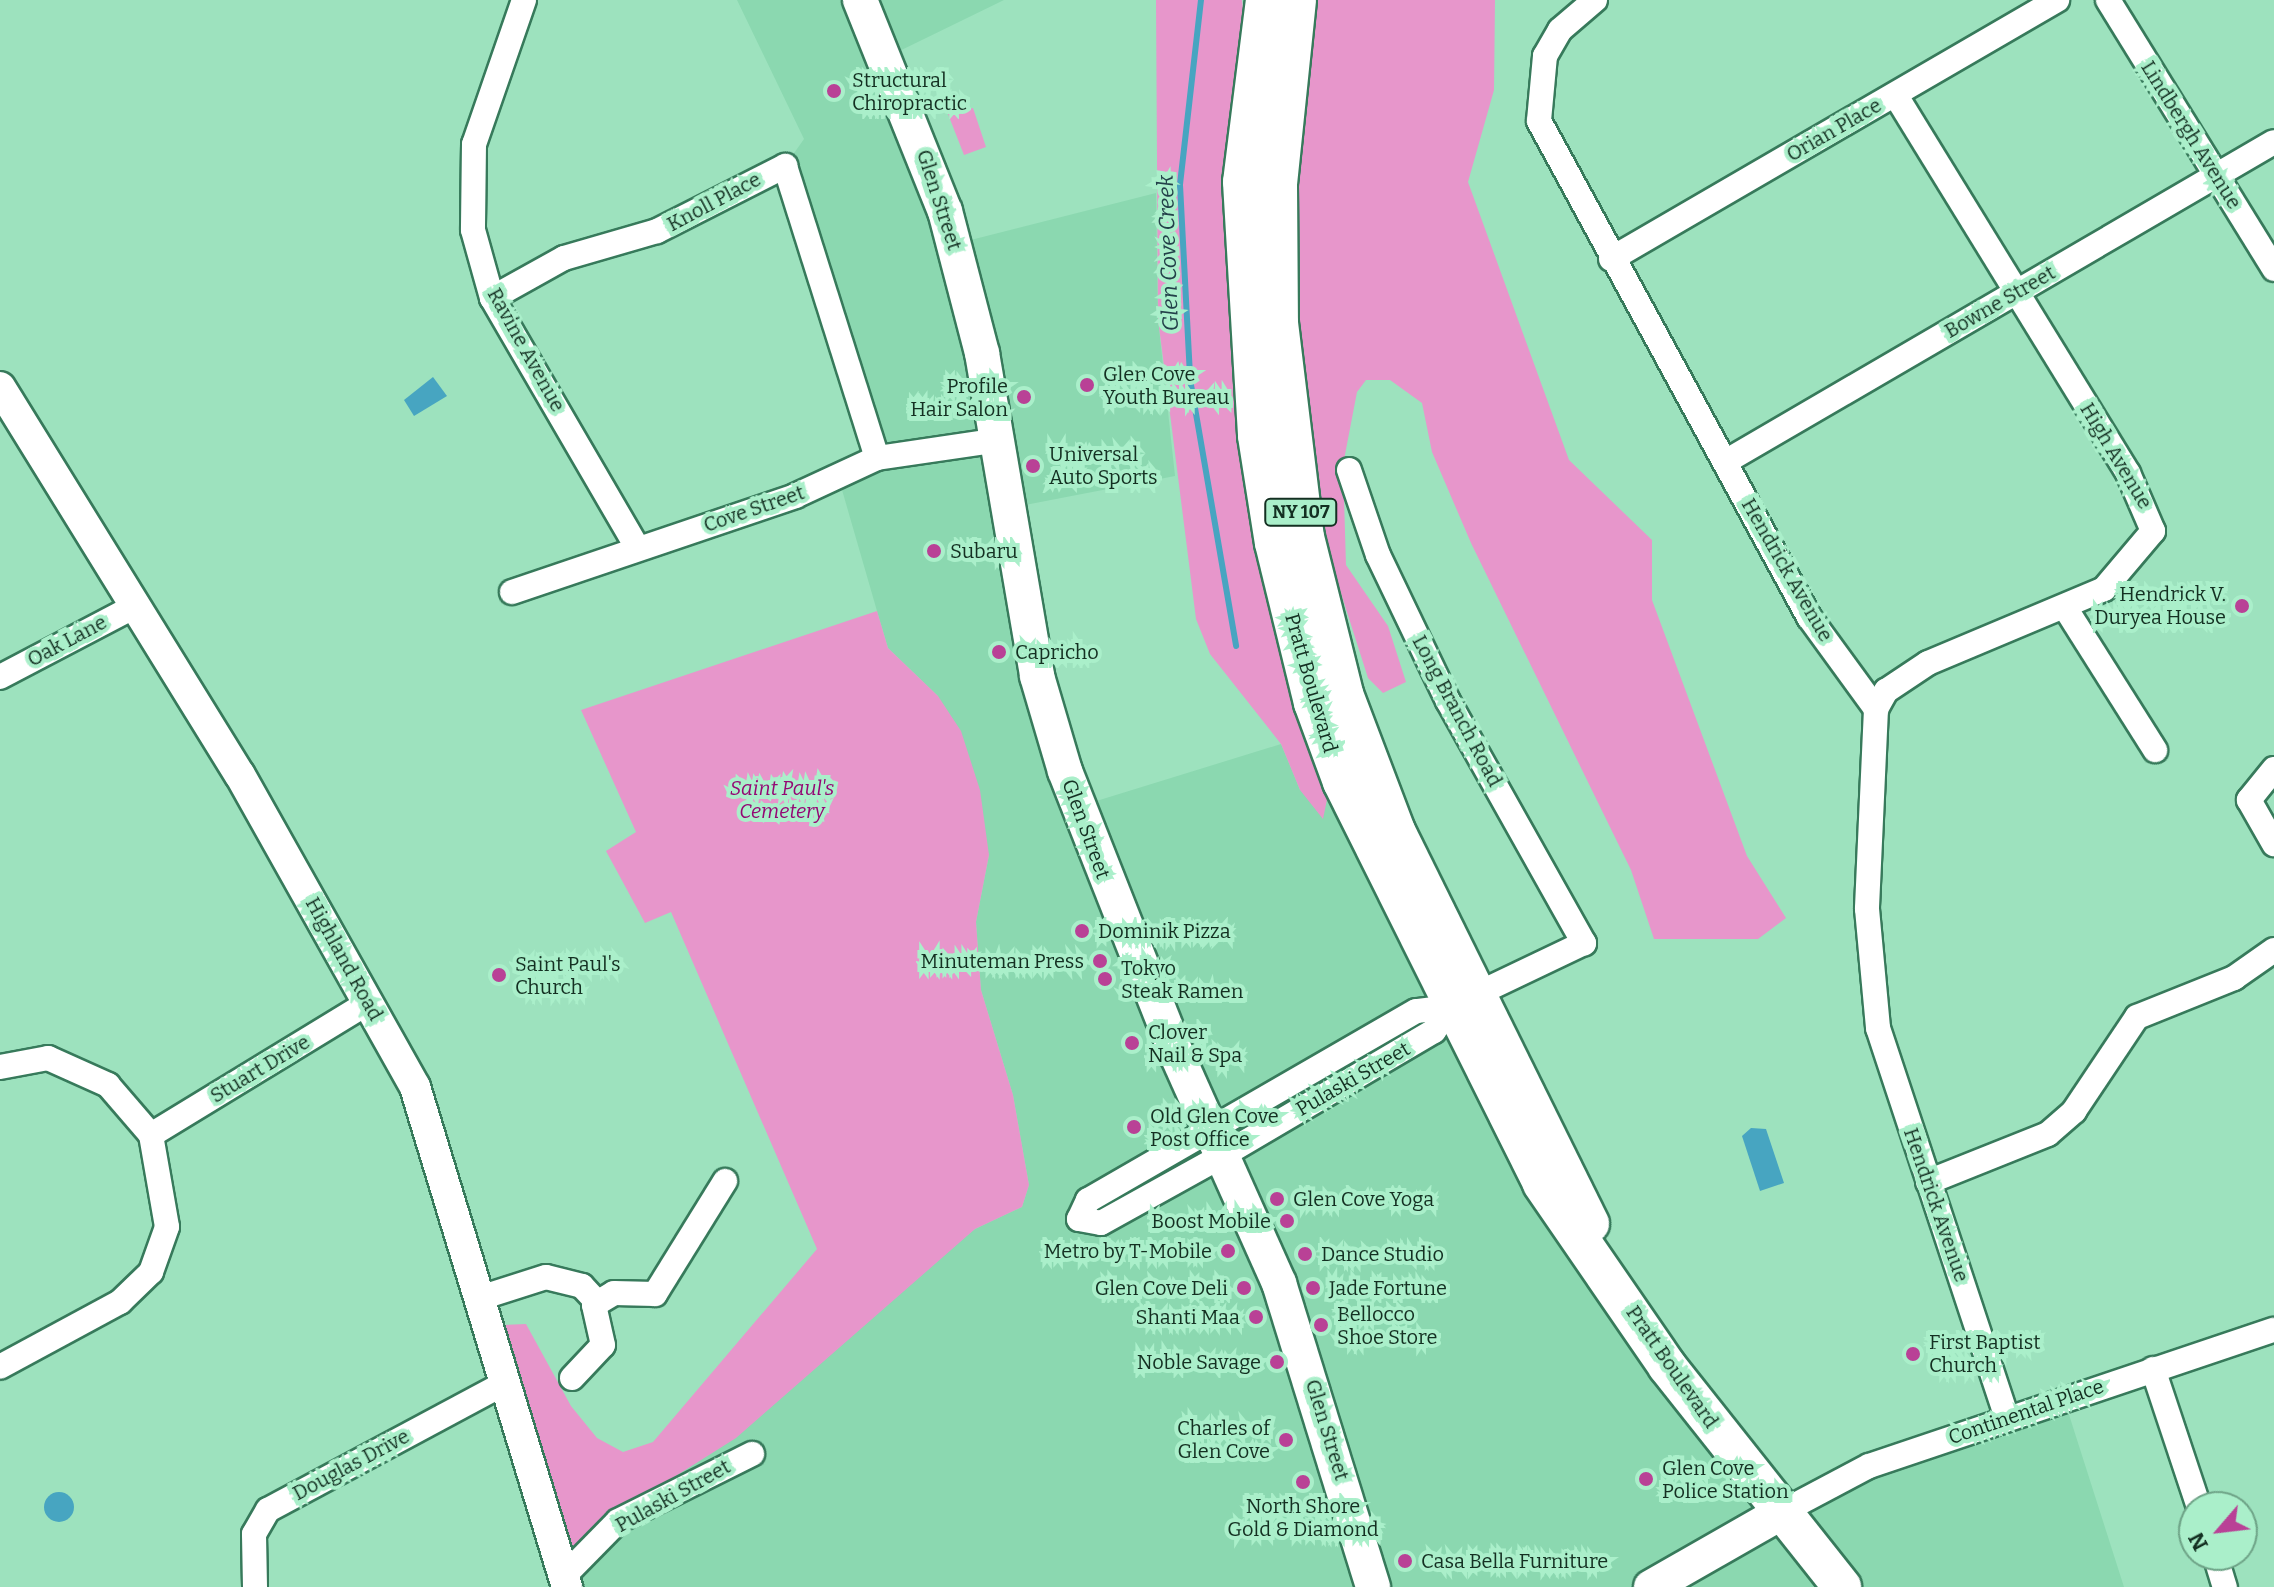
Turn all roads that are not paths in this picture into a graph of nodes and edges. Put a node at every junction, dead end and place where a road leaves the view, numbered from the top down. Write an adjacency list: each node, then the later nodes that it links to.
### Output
1 (524, 0): 16 (street, Ravine Avenue)
2 (860, 0): 9 (main road, Glen Street)
3 (878, 0): 9 (main road, Glen Street)
4 (1265, 0): 33 (main road, Pratt Boulevard / NY 107)
5 (1297, 0): 33 (main road, Pratt Boulevard / NY 107)
6 (1595, 0): 13 (street, Hendrick Avenue)
7 (2057, 0): 10 (street, Orian Place)
8 (2108, 0): 12 (street, Lindbergh Avenue)
9 (884, 47): 18 (main road, Glen Street)
10 (1895, 95): 13 (street, Orian Place); 15 (street, High Avenue)
11 (2274, 142): 12 (street, Bowne Street)
12 (2216, 176): 14 (street, Lindbergh Avenue); 15 (street, Bowne Street)
13 (1611, 259): 20 (street, Hendrick Avenue)
14 (2274, 269)
15 (2016, 292): 20 (street, Bowne Street); 25 (street, High Avenue)
16 (492, 298): 19 (street, Knoll Place); 22 (street, Ravine Avenue)
17 (0, 387): 24 (street, Highland Road)
18 (999, 440): 19 (street, Cove Street); 37 (main road, Glen Street)
19 (877, 458): 22 (street, Cove Street)
20 (1725, 462): 27 (street, Hendrick Avenue)
21 (1349, 470): 31 (street, Long Branch Road)
22 (638, 549): 23 (street, Cove Street)
23 (512, 592)
24 (135, 606): 26 (street, Oak Lane); 34 (street, Highland Road)
25 (2066, 609): 27 (street, High Avenue); 28 (street)
26 (0, 677)
27 (1876, 709): 39 (street, Hendrick Avenue)
28 (2155, 750)
29 (2270, 772): 30 (street)
30 (2274, 844)
31 (1584, 943): 33 (street, Pulaski Street)
32 (2274, 950): 39 (street)
33 (1463, 1000): 37 (street, Pulaski Street); 50 (main road, Pratt Boulevard)
34 (369, 1002): 36 (street, Stuart Drive); 40 (street, Highland Road)
35 (0, 1067): 36 (street)
36 (151, 1135): 43 (street)
37 (1214, 1142): 37 (street, Pulaski Street); 53 (main road, Glen Street)
38 (725, 1181): 41 (street)
39 (1928, 1182): 47 (street, Hendrick Avenue)
40 (480, 1298): 41 (street); 46 (street, Highland Road)
41 (597, 1302): 45 (street)
42 (2274, 1330): 44 (street, Continental Place)
43 (0, 1367)
44 (2153, 1369): 47 (street, Continental Place); 49 (street)
45 (572, 1378)
46 (505, 1383): 51 (street, Highland Road); 52 (street, Douglas Drive)
47 (2007, 1418): 50 (street, Continental Place)
48 (752, 1454): 51 (street, Pulaski Street)
49 (2194, 1491)
50 (1784, 1511): 54 (main road); 55 (main road, Pratt Boulevard)
51 (565, 1582)
52 (255, 1587)
53 (1373, 1587)
54 (1651, 1587)
55 (1842, 1587)

